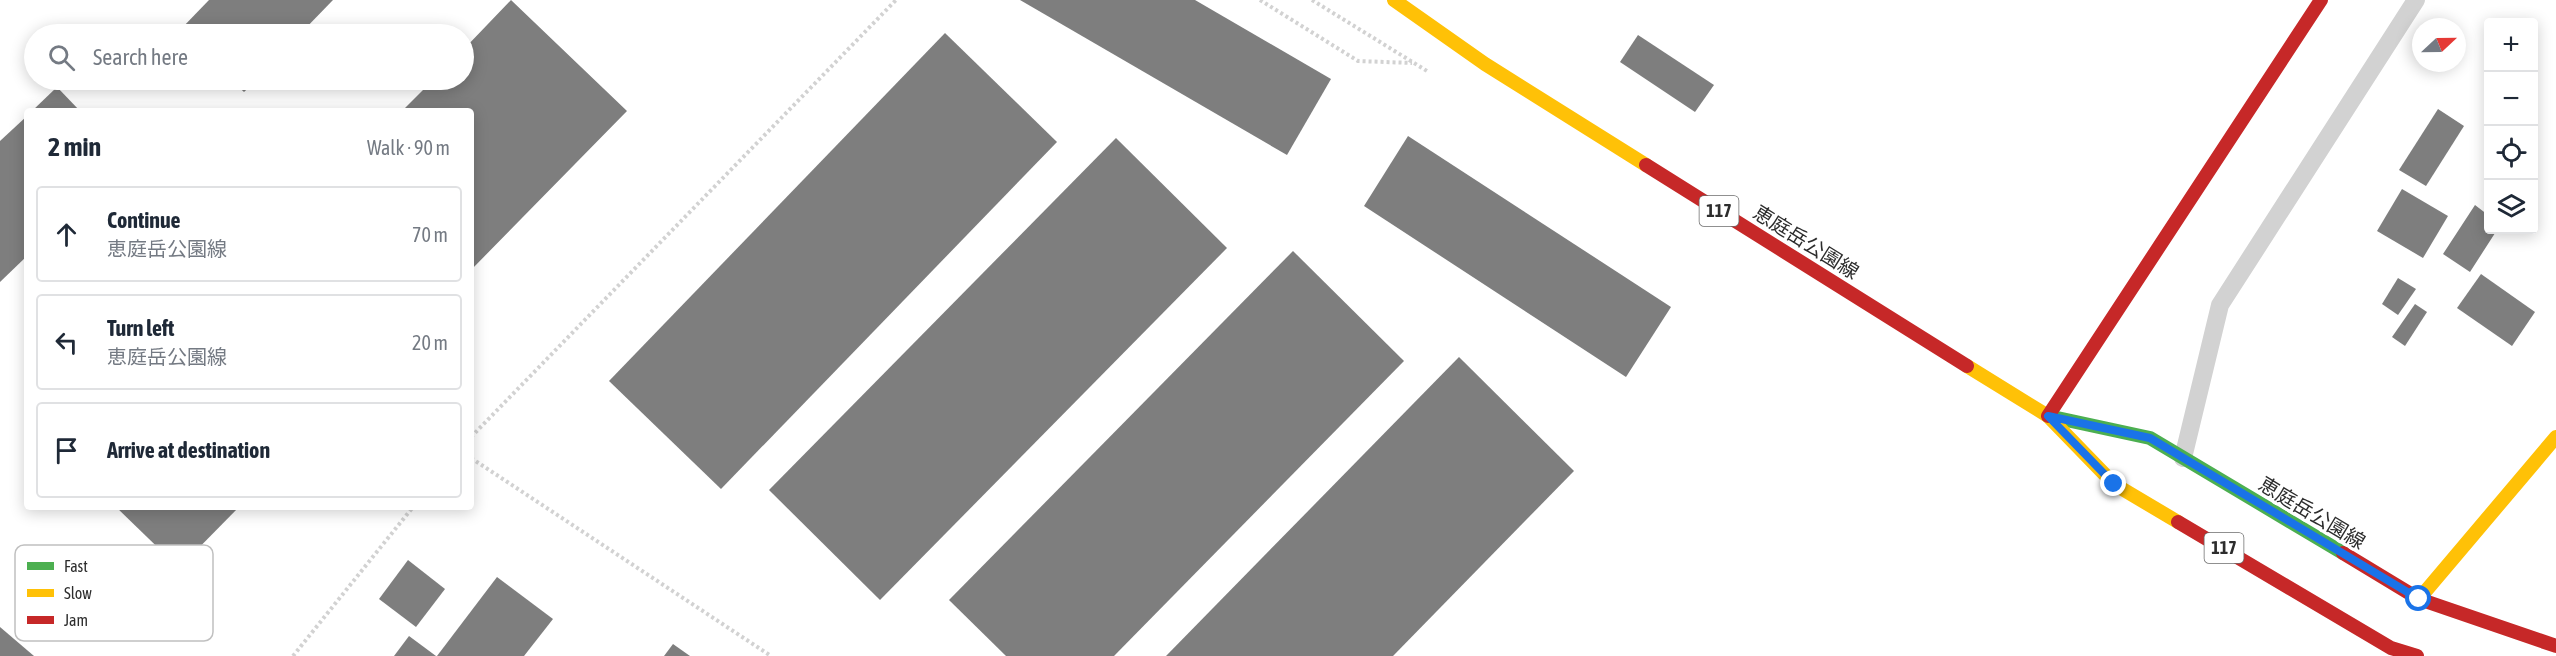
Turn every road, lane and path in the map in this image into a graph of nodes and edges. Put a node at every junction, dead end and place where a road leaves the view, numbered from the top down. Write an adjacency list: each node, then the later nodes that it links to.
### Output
1 (896, 0): 8 (path)
2 (1260, 0): 6 (path)
3 (1394, 0): 7 (main road, 恵庭岳公園線 / 117)
4 (2321, 0): 7 (main road)
5 (2416, 0): 10 (lane)
6 (1427, 63)
7 (2048, 416): 10 (main road, 恵庭岳公園線 / 117); 17 (main road, 恵庭岳公園線 / 117)
8 (474, 434)
9 (2556, 437): 13 (main road)
10 (2183, 458): 13 (main road, 恵庭岳公園線 / 117)
11 (474, 460): 16 (path)
12 (411, 510): 15 (path)
13 (2419, 599): 14 (main road, 恵庭岳公園線 / 117)
14 (2556, 646)
15 (293, 656)
16 (771, 656)
17 (2417, 656)

